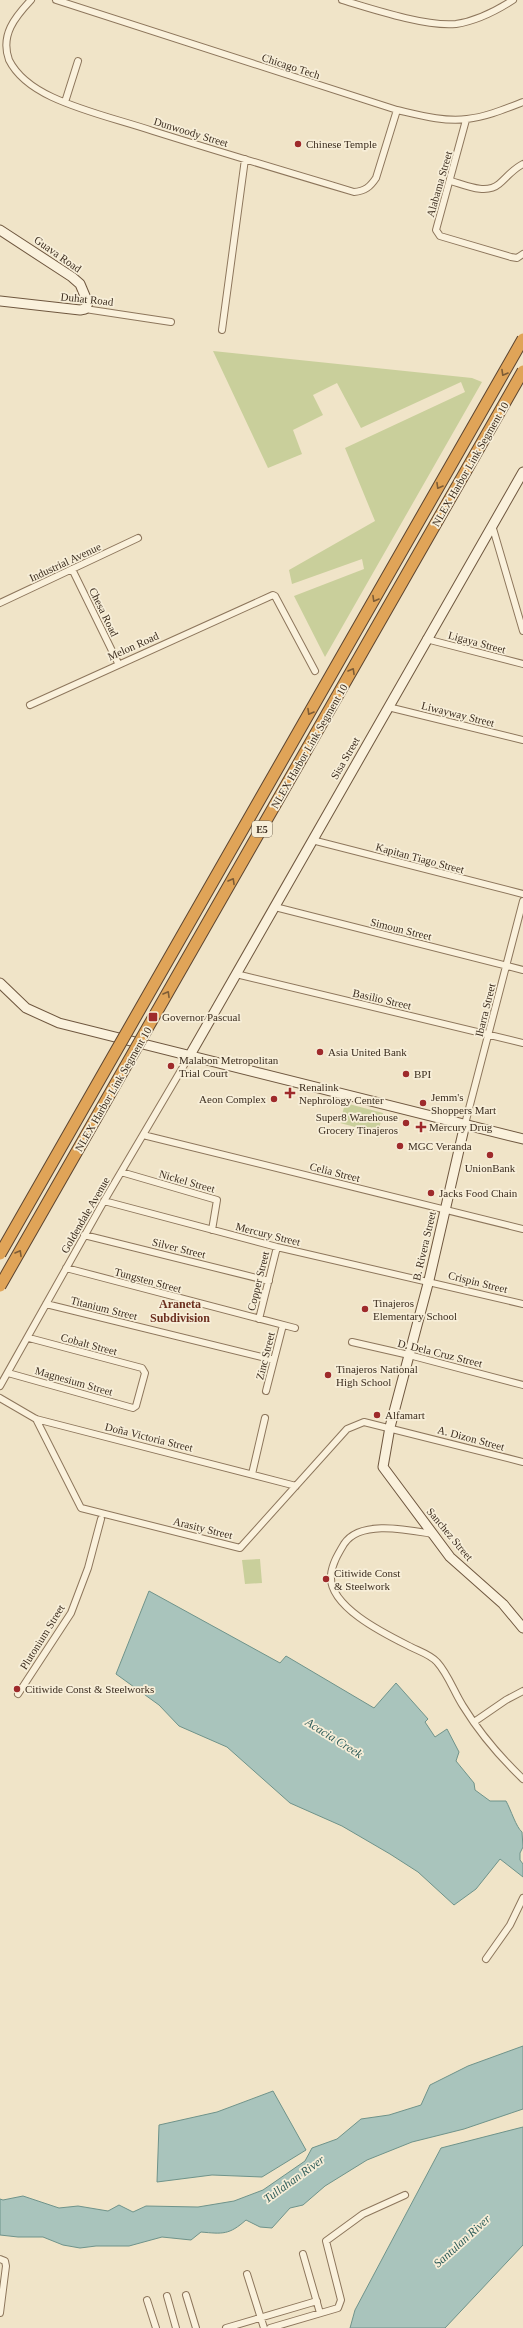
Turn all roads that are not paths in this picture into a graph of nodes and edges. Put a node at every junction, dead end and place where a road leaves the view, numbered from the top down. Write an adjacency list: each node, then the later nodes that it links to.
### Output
1 (31, 0): 6 (street, Dunwoody Street)
2 (56, 0): 8 (street, Chicago Tech)
3 (342, 0): 4 (street)
4 (513, 0)
5 (78, 61): 6 (street)
6 (65, 102): 10 (street, Dunwoody Street)
7 (523, 102): 9 (street, Chicago Tech)
8 (397, 110): 9 (street, Chicago Tech); 10 (street, Dunwoody Street)
9 (466, 120): 12 (street, Alabama Street)
10 (245, 159): 18 (street)
11 (523, 164): 12 (street)
12 (450, 180): 14 (street, Alabama Street)
13 (0, 230): 16 (street, Guava Road)
14 (523, 254)
15 (0, 301): 16 (street, Duhat Road)
16 (85, 309): 17 (street, Duhat Road)
17 (171, 322)
18 (222, 330)
19 (523, 339): 55 (highway, NLEX Harbor Link Segment 10 / E5, one-way to 55, bridge)
20 (523, 372): 59 (highway, NLEX Harbor Link Segment 10 / E5, one-way to 20, bridge)
21 (523, 472): 22 (street, Sisa Street)
22 (492, 525): 26 (street); 27 (street, Sisa Street)
23 (138, 538): 24 (street, Industrial Avenue)
24 (72, 569): 25 (street, Industrial Avenue); 28 (street, Chesa Road)
25 (0, 603)
26 (523, 631)
27 (426, 639): 29 (street, Ligaya Street); 32 (street, Sisa Street)
28 (118, 663): 30 (street, Melon Road); 31 (street, Melon Road)
29 (523, 664)
30 (315, 671)
31 (30, 705)
32 (388, 707): 33 (street, Liwayway Street); 34 (street, Sisa Street)
33 (523, 740)
34 (312, 840): 35 (street, Kapitan Tiago Street); 37 (street, Sisa Street)
35 (523, 894)
36 (523, 901): 38 (street, Ibarra Street)
37 (274, 907): 38 (street, Simoun Street); 40 (street, Sisa Street)
38 (506, 966): 39 (street, Simoun Street); 42 (street, Ibarra Street)
39 (523, 970)
40 (236, 974): 42 (street, Basilio Street); 44 (street, Sisa Street)
41 (0, 983): 44 (street)
42 (489, 1034): 43 (street, Basilio Street); 45 (street, Ibarra Street)
43 (523, 1043)
44 (190, 1055): 45 (street); 46 (street, Goldendale Avenue)
45 (465, 1124): 47 (street); 50 (street, B. Rivera Street)
46 (143, 1135): 48 (street, Goldendale Avenue); 50 (street, Celia Street)
47 (523, 1139)
48 (121, 1172): 49 (street, Goldendale Avenue); 52 (street, Nickel Street)
49 (104, 1200): 52 (street, Mercury Street); 53 (street, Goldendale Avenue)
50 (446, 1209): 51 (street, Celia Street); 57 (street, B. Rivera Street)
51 (523, 1229)
52 (212, 1230): 54 (street, Mercury Street)
53 (84, 1235): 56 (street, Goldendale Avenue); 58 (street, Silver Street)
54 (277, 1247): 57 (street, Mercury Street); 58 (street, Copper Street)
55 (0, 1254)
56 (66, 1268): 60 (street, Goldendale Avenue); 62 (street, Tungsten Street)
57 (429, 1280): 61 (street, Crispin Street); 67 (street, B. Rivera Street)
58 (269, 1281): 62 (street, Copper Street)
59 (0, 1286)
60 (46, 1304): 65 (street, Goldendale Avenue); 68 (street, Titanium Street)
61 (523, 1304)
62 (259, 1319): 63 (street, Tungsten Street)
63 (283, 1325): 64 (street, Tungsten Street); 68 (street, Zinc Street)
64 (294, 1328)
65 (29, 1338): 69 (street, Goldendale Avenue); 74 (street, Cobalt Street)
66 (352, 1342): 67 (street, D. Dela Cruz Street)
67 (409, 1355): 70 (street, D. Dela Cruz Street); 77 (street, B. Rivera Street)
68 (274, 1360): 72 (street, Zinc Street)
69 (8, 1373): 71 (street, Goldendale Avenue); 74 (street, Magnesium Street)
70 (523, 1385)
71 (0, 1386)
72 (266, 1391)
73 (0, 1398): 76 (street, Doña Victoria Street)
74 (135, 1408)
75 (265, 1418): 80 (street)
76 (36, 1419): 80 (street, Doña Victoria Street); 81 (street, Arasity Street)
77 (390, 1427): 78 (street, A. Dizon Street); 79 (street, B. Rivera Street); 81 (street, Arasity Street)
78 (523, 1462)
79 (383, 1467): 83 (street, Sanchez Street)
80 (252, 1474): 81 (street, Doña Victoria Street)
81 (296, 1486)
82 (101, 1519): 86 (street, Plutonium Street)
83 (433, 1534): 84 (street, Sanchez Street); 87 (street)
84 (523, 1628)
85 (523, 1692): 87 (street)
86 (18, 1694)
87 (474, 1722): 88 (street)
88 (523, 1779)
89 (523, 1898): 90 (street)
90 (486, 1959)
91 (405, 2195): 101 (street)
92 (303, 2254): 99 (street)
93 (0, 2259): 95 (street)
94 (247, 2274): 102 (street)
95 (1, 2295): 100 (street)
96 (186, 2295): 105 (street)
97 (167, 2296): 104 (street)
98 (147, 2300): 103 (street)
99 (317, 2301): 101 (street); 102 (street)
100 (0, 2313)
101 (320, 2313): 108 (street)
102 (261, 2318): 106 (street); 107 (street)
103 (156, 2328)
104 (176, 2328)
105 (196, 2328)
106 (226, 2328)
107 (264, 2328)
108 (270, 2328)

